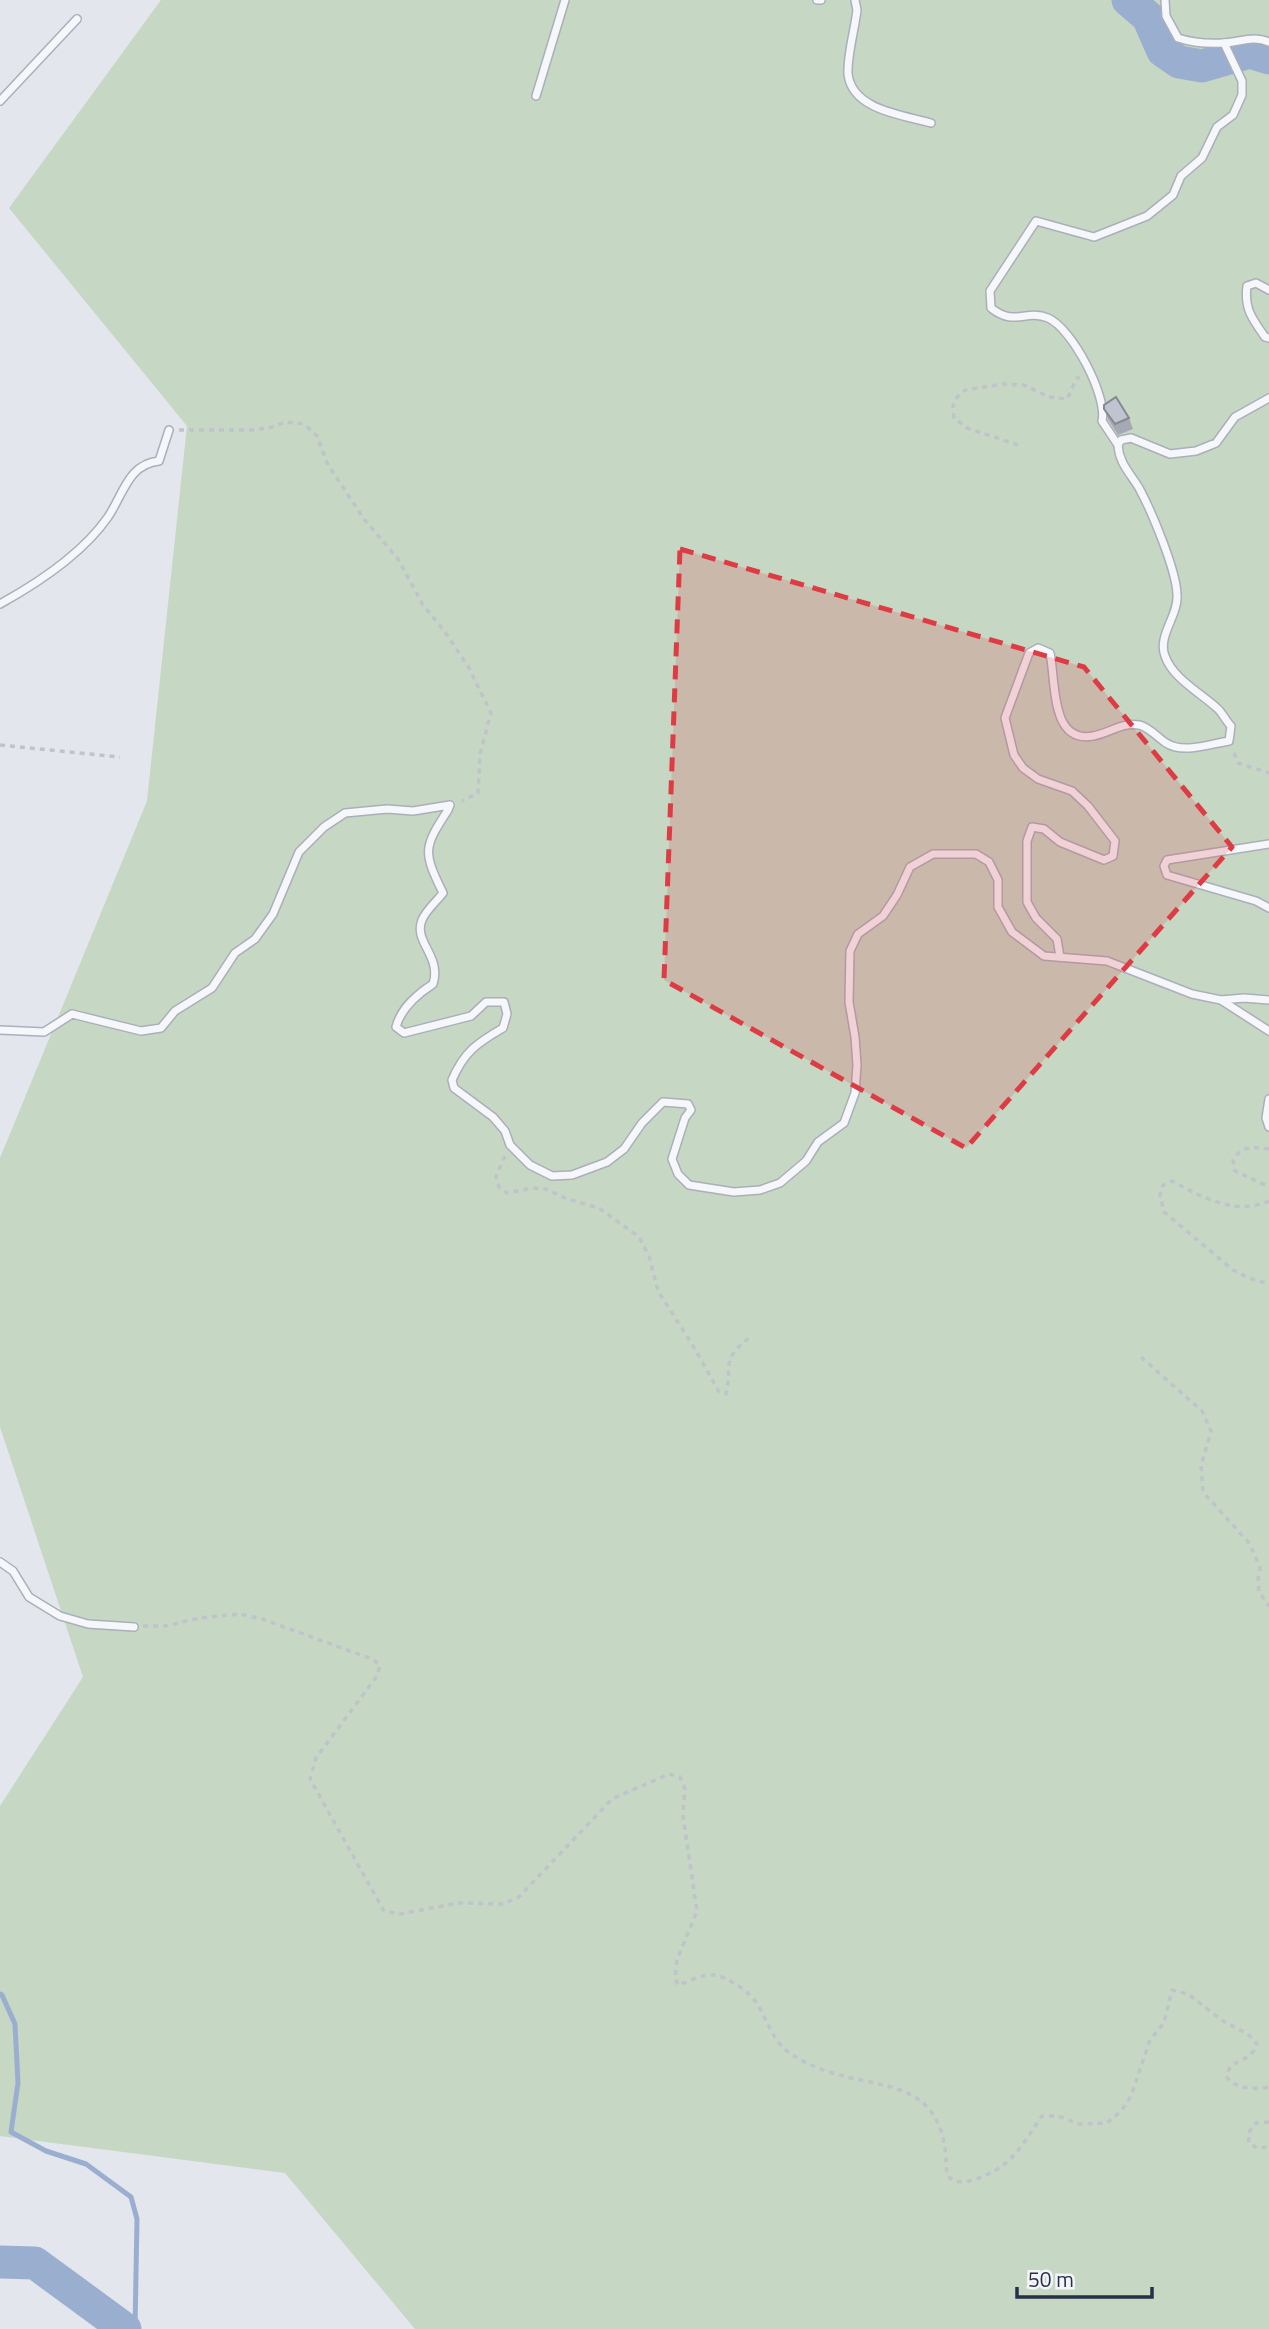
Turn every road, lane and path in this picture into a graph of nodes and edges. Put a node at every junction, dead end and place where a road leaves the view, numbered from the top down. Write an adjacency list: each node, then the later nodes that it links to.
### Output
1 (565, 0): 7 (lane)
2 (855, 0): 9 (lane)
3 (1165, 0): 6 (lane)
4 (77, 19): 8 (lane)
5 (1269, 42): 6 (lane)
6 (1224, 43): 12 (lane)
7 (536, 96)
8 (0, 101)
9 (931, 123)
10 (1269, 290): 11 (lane)
11 (1269, 338)
12 (1093, 376): 15 (path); 16 (lane)
13 (1269, 398): 16 (lane)
14 (169, 430): 17 (lane); 22 (path)
15 (1018, 445)
16 (1118, 445): 18 (lane)
17 (0, 604)
18 (1229, 741): 21 (path); 25 (lane)
19 (0, 745): 20 (path)
20 (120, 757)
21 (1269, 773)
22 (450, 805): 28 (lane); 32 (lane)
23 (1269, 844): 24 (lane)
24 (1269, 908)
25 (1060, 957): 26 (lane); 32 (lane)
26 (1221, 1000): 27 (lane); 29 (lane)
27 (1269, 1000)
28 (0, 1030)
29 (1269, 1031)
30 (1269, 1099): 31 (lane)
31 (1269, 1127)
32 (510, 1145): 37 (path)
33 (1269, 1149): 34 (path)
34 (1269, 1187)
35 (1269, 1201): 36 (path)
36 (1269, 1284)
37 (750, 1337)
38 (1141, 1357): 40 (path)
39 (0, 1562): 41 (lane)
40 (1269, 1606)
41 (134, 1626): 42 (path)
42 (1269, 2087)
43 (1269, 2122): 44 (path)
44 (1269, 2147)

